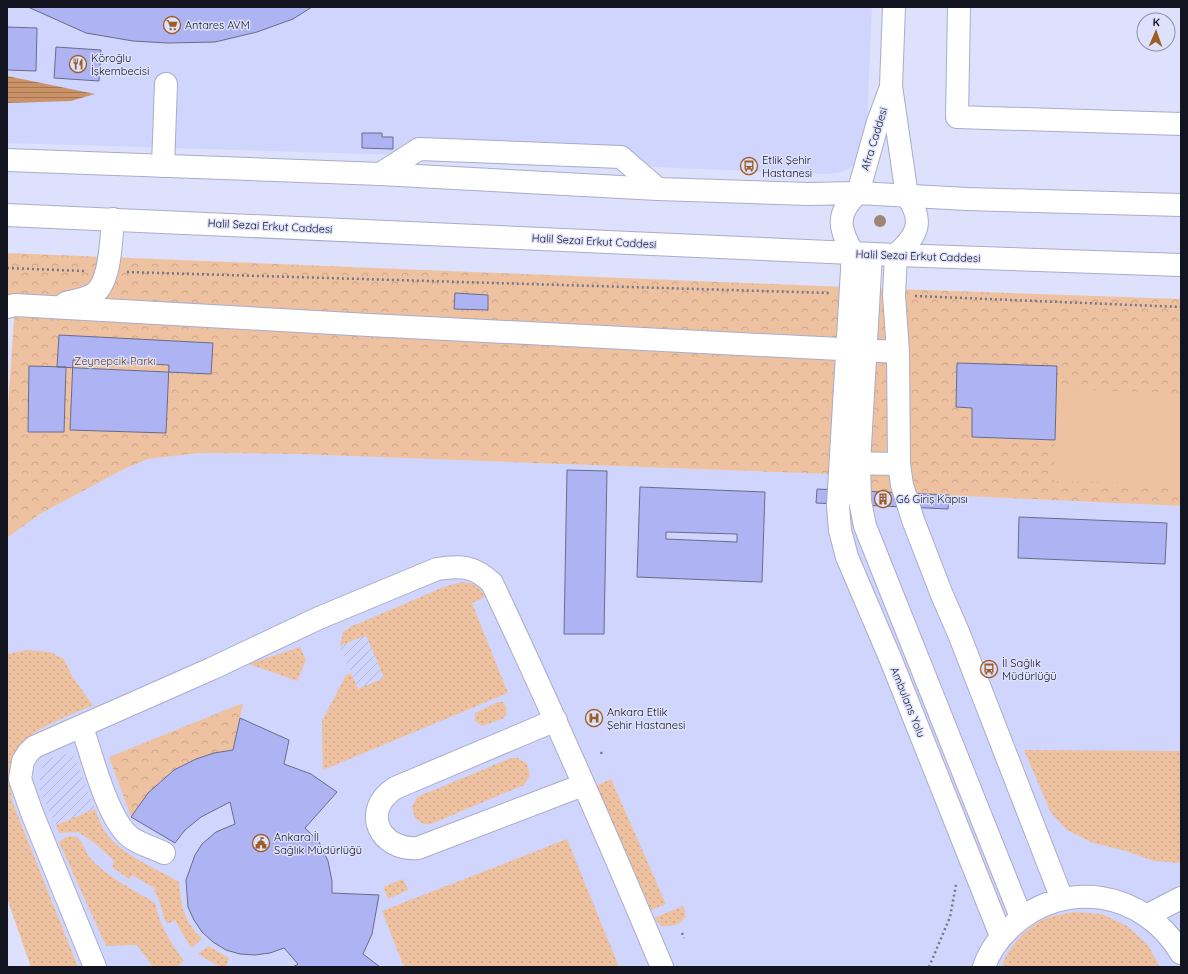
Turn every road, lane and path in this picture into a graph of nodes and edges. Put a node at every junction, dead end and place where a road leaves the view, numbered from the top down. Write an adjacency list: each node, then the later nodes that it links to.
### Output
1 (894, 7): 4 (main road, Afra Caddesi)
2 (959, 7): 5 (main road)
3 (166, 84): 7 (main road)
4 (891, 86): 10 (main road, Afra Caddesi); 11 (main road, Afra Caddesi)
5 (1181, 124)
6 (7, 160): 7 (main road)
7 (163, 166): 8 (main road)
8 (380, 174): 9 (main road); 9 (main road)
9 (658, 189): 10 (main road)
10 (858, 193): 11 (main road); 15 (main road)
11 (906, 196): 12 (main road); 16 (main road)
12 (1181, 206)
13 (7, 215): 14 (main road, Halil Sezai Erkut Caddesi)
14 (113, 219): 15 (main road, Halil Sezai Erkut Caddesi); 19 (main road)
15 (862, 253): 16 (main road, Halil Sezai Erkut Caddesi); 20 (main road); 25 (main road)
16 (896, 255): 17 (main road, Halil Sezai Erkut Caddesi); 21 (main road)
17 (1181, 265)
18 (7, 268): 19 (path)
19 (107, 272): 20 (path); 23 (main road)
20 (852, 293): 25 (main road)
21 (894, 295): 24 (path); 26 (main road)
22 (7, 307): 23 (main road)
23 (55, 307): 25 (main road)
24 (1181, 307)
25 (857, 350): 26 (main road); 27 (main road)
26 (898, 352): 28 (main road)
27 (850, 463): 28 (main road); 36 (main road); 38 (main road, Ambulans Yolu)
28 (899, 464): 34 (main road)
29 (556, 720): 30 (main road); 31 (main road); 31 (main road)
30 (82, 727): 32 (main road); 41 (main road)
31 (583, 785): 42 (main road)
32 (164, 853)
33 (1181, 898): 35 (main road)
34 (1062, 899): 35 (main road); 36 (main road)
35 (1148, 916): 40 (main road)
36 (1021, 917): 38 (main road)
37 (682, 933): 39 (path)
38 (1001, 936): 43 (main road)
39 (684, 938)
40 (1178, 941)
41 (95, 967)
42 (662, 967)
43 (984, 967)

